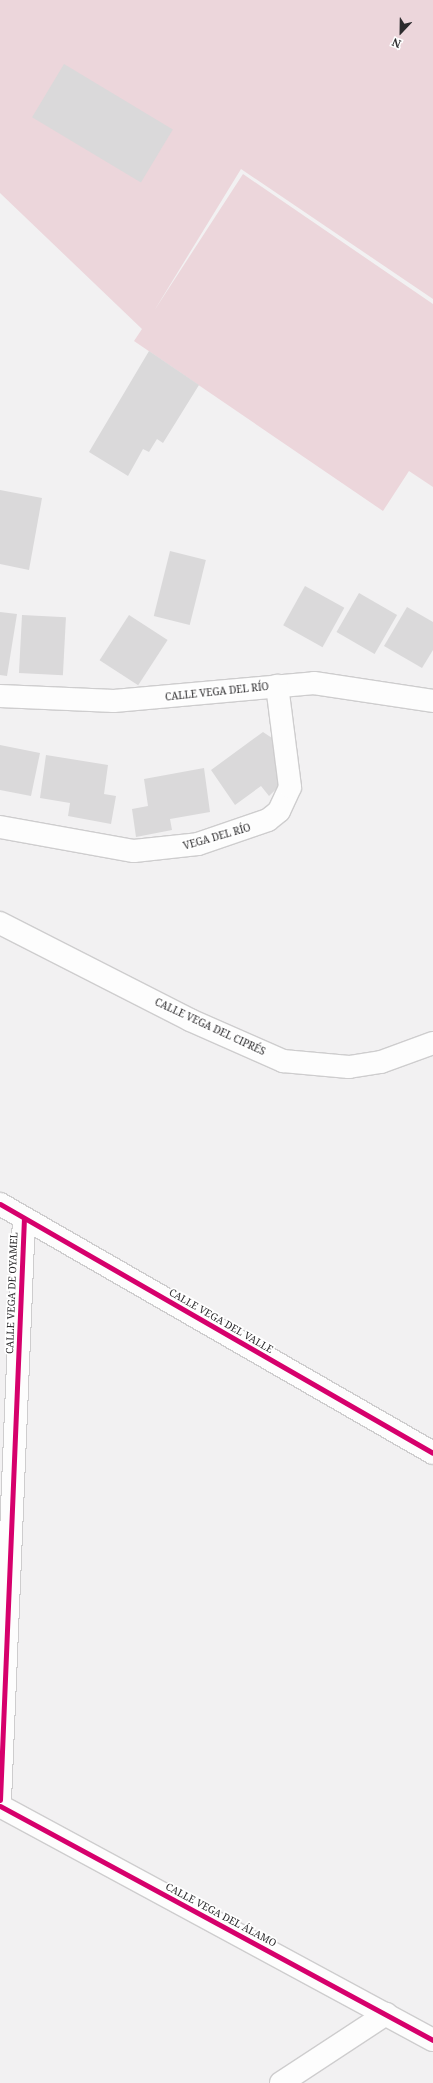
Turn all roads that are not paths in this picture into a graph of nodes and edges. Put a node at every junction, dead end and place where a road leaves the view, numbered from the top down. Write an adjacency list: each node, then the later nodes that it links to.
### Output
1 (277, 686): 2 (street, CALLE VEGA DEL RÍO); 3 (street, CALLE VEGA DEL RÍO); 4 (street, VEGA DEL RÍO)
2 (0, 696)
3 (433, 701)
4 (0, 827)
5 (0, 923): 6 (street, CALLE VEGA DEL CIPRÉS)
6 (433, 1043)
7 (0, 1204): 8 (street, CALLE VEGA DEL VALLE)
8 (24, 1218): 9 (street, CALLE VEGA DEL VALLE); 10 (street, CALLE VEGA DE OYAMEL)
9 (433, 1453)
10 (0, 1800)
11 (0, 1806): 12 (street, CALLE VEGA DEL ÁLAMO)
12 (386, 2014): 13 (street, CALLE VEGA DEL ÁLAMO); 14 (street)
13 (433, 2040)
14 (281, 2083)

